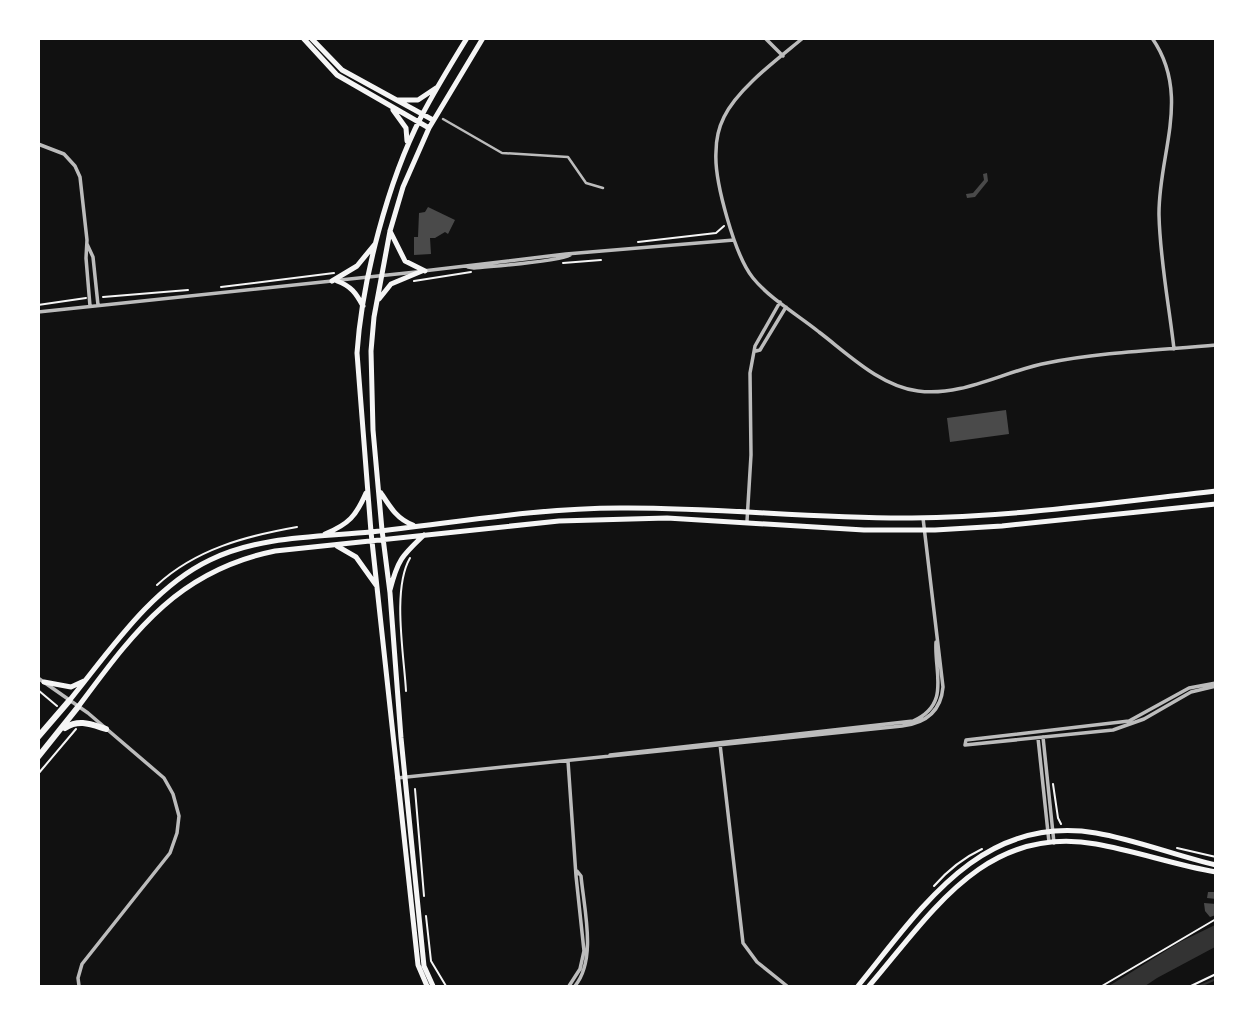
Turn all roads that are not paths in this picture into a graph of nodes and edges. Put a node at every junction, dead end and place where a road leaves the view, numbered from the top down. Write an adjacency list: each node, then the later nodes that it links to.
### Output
1 (303, 38): 11 (main road)
2 (311, 38): 10 (main road)
3 (467, 38): 9 (main road)
4 (483, 38): 14 (main road)
5 (765, 38): 8 (street)
6 (803, 38): 8 (street)
7 (1152, 38): 36 (street)
8 (783, 56): 22 (street)
9 (438, 86): 10 (main road); 12 (main road)
10 (394, 99): 12 (main road)
11 (392, 107): 15 (main road); 18 (main road)
12 (422, 115): 14 (main road); 15 (main road)
13 (443, 119): 19 (street)
14 (433, 120): 16 (main road)
15 (418, 122): 16 (main road); 18 (main road)
16 (429, 128): 20 (main road)
17 (38, 144): 23 (street)
18 (407, 148): 21 (main road)
19 (603, 188)
20 (390, 231): 24 (main road); 25 (main road)
21 (378, 238): 26 (main road); 27 (main road)
22 (734, 240): 24 (street); 28 (street)
23 (88, 244): 30 (street); 31 (street)
24 (423, 271): 25 (street); 29 (main road)
25 (381, 277): 26 (street); 29 (main road)
26 (369, 278): 27 (street); 32 (main road)
27 (334, 281): 30 (street); 32 (main road)
28 (780, 302): 33 (street); 37 (street)
29 (377, 303): 39 (main road)
30 (98, 305): 31 (street)
31 (90, 306): 34 (street)
32 (363, 306): 38 (main road)
33 (786, 307): 36 (street); 37 (street)
34 (38, 312)
35 (1216, 345): 36 (street)
36 (1174, 349)
37 (755, 351): 42 (street)
38 (367, 490): 48 (main road); 50 (main road)
39 (379, 491): 45 (main road); 46 (main road)
40 (1216, 491): 43 (main road)
41 (1216, 504): 47 (main road)
42 (747, 511): 43 (main road); 44 (street); 45 (main road)
43 (923, 518): 47 (street)
44 (747, 522): 47 (main road); 49 (main road)
45 (417, 527): 46 (main road)
46 (382, 530): 48 (main road); 51 (main road)
47 (924, 530): 65 (street)
48 (371, 532): 50 (main road); 52 (main road)
49 (424, 535): 51 (main road); 55 (main road)
50 (318, 537): 57 (main road)
51 (383, 541): 52 (main road); 55 (main road)
52 (372, 542): 53 (main road); 54 (main road)
53 (334, 544): 54 (main road); 60 (main road)
54 (378, 588): 69 (main road)
55 (390, 593): 68 (main road)
56 (41, 680): 57 (main road); 59 (street)
57 (86, 681): 59 (main road)
58 (1216, 685): 63 (street)
59 (69, 701): 60 (street); 64 (main road)
60 (78, 707): 61 (street); 62 (main road)
61 (106, 729): 62 (main road); 75 (street)
62 (59, 733): 66 (main road)
63 (1040, 734): 63 (street); 70 (street)
64 (38, 737)
65 (720, 744): 67 (street); 80 (street)
66 (38, 757)
67 (568, 761): 68 (street); 73 (street)
68 (406, 777): 69 (street); 77 (main road)
69 (397, 778): 76 (main road)
70 (1050, 832): 71 (street); 72 (main road); 81 (main road)
71 (1051, 843): 74 (main road); 82 (main road)
72 (1216, 865)
73 (577, 870): 78 (street); 79 (street)
74 (1216, 872)
75 (79, 986)
76 (426, 986)
77 (433, 986)
78 (569, 986)
79 (575, 986)
80 (787, 986)
81 (858, 986)
82 (869, 986)

